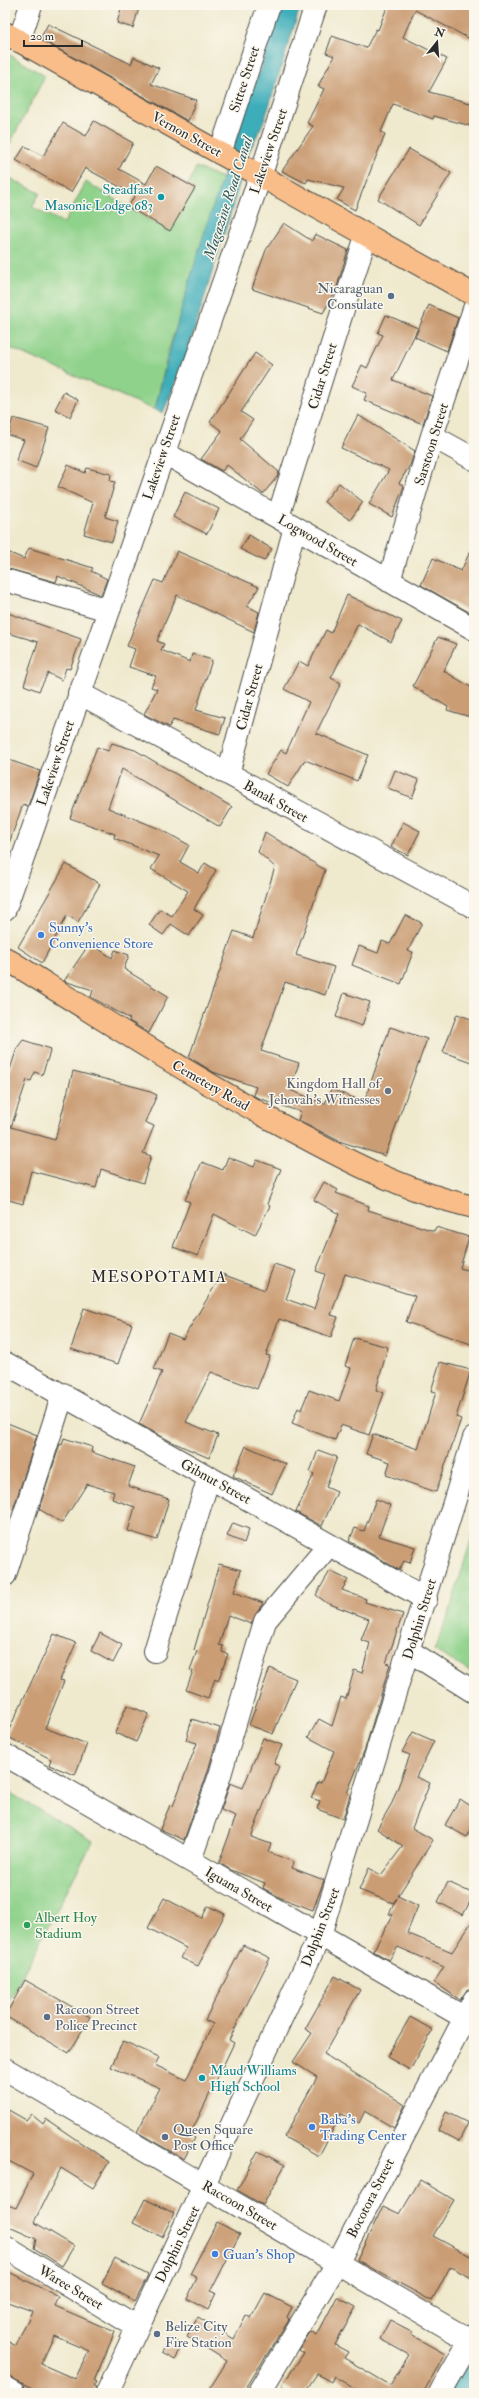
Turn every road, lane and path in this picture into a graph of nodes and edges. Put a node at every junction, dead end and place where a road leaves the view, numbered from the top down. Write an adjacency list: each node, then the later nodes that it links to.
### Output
1 (31, 5): 4 (street)
2 (269, 5): 5 (street, Sittee Street)
3 (316, 5): 6 (street, Lakeview Street)
4 (12, 37): 5 (main road, Vernon Street)
5 (224, 154): 6 (main road, Vernon Street)
6 (254, 170): 7 (main road, Vernon Street); 11 (street, Lakeview Street)
7 (366, 236): 8 (main road, Vernon Street); 13 (street, Cidar Street)
8 (474, 295)
9 (474, 309): 10 (street, Sarstoon Street)
10 (432, 436): 12 (street); 15 (street, Sarstoon Street)
11 (163, 452): 13 (street, Logwood Street); 16 (street, Lakeview Street)
12 (474, 459)
13 (286, 522): 15 (street, Logwood Street); 19 (street, Cidar Street)
14 (5, 580): 16 (street)
15 (389, 580): 17 (street, Logwood Street)
16 (108, 610): 18 (street, Lakeview Street)
17 (474, 628)
18 (79, 693): 19 (street, Banak Street); 21 (street, Lakeview Street)
19 (228, 774): 20 (street, Banak Street)
20 (474, 907)
21 (5, 909)
22 (5, 958): 23 (main road, Cemetery Road)
23 (474, 1207)
24 (5, 1363): 25 (street, Gibnut Street)
25 (63, 1394): 27 (street, Gibnut Street); 29 (street)
26 (474, 1438): 30 (street, Dolphin Street)
27 (209, 1477): 28 (street, Gibnut Street); 32 (street)
28 (329, 1545): 30 (street, Gibnut Street); 35 (street)
29 (5, 1575)
30 (426, 1599): 31 (street, Dolphin Street)
31 (410, 1651): 33 (street); 36 (street, Dolphin Street)
32 (155, 1652)
33 (474, 1692)
34 (5, 1755): 35 (street, Iguana Street)
35 (190, 1860): 36 (street, Iguana Street)
36 (320, 1935): 37 (street, Iguana Street); 39 (street, Dolphin Street)
37 (471, 2013): 41 (street, Bocotora Street)
38 (5, 2069): 39 (street, Raccoon Street)
39 (205, 2185): 41 (street, Raccoon Street); 42 (street, Dolphin Street)
40 (5, 2247): 42 (street, Waree Street)
41 (338, 2262): 43 (street, Raccoon Street); 47 (street, Bocotora Street)
42 (137, 2327): 46 (street, Dolphin Street)
43 (473, 2339): 48 (street)
44 (5, 2388): 45 (street)
45 (14, 2393)
46 (108, 2393)
47 (259, 2393)
48 (440, 2393)

